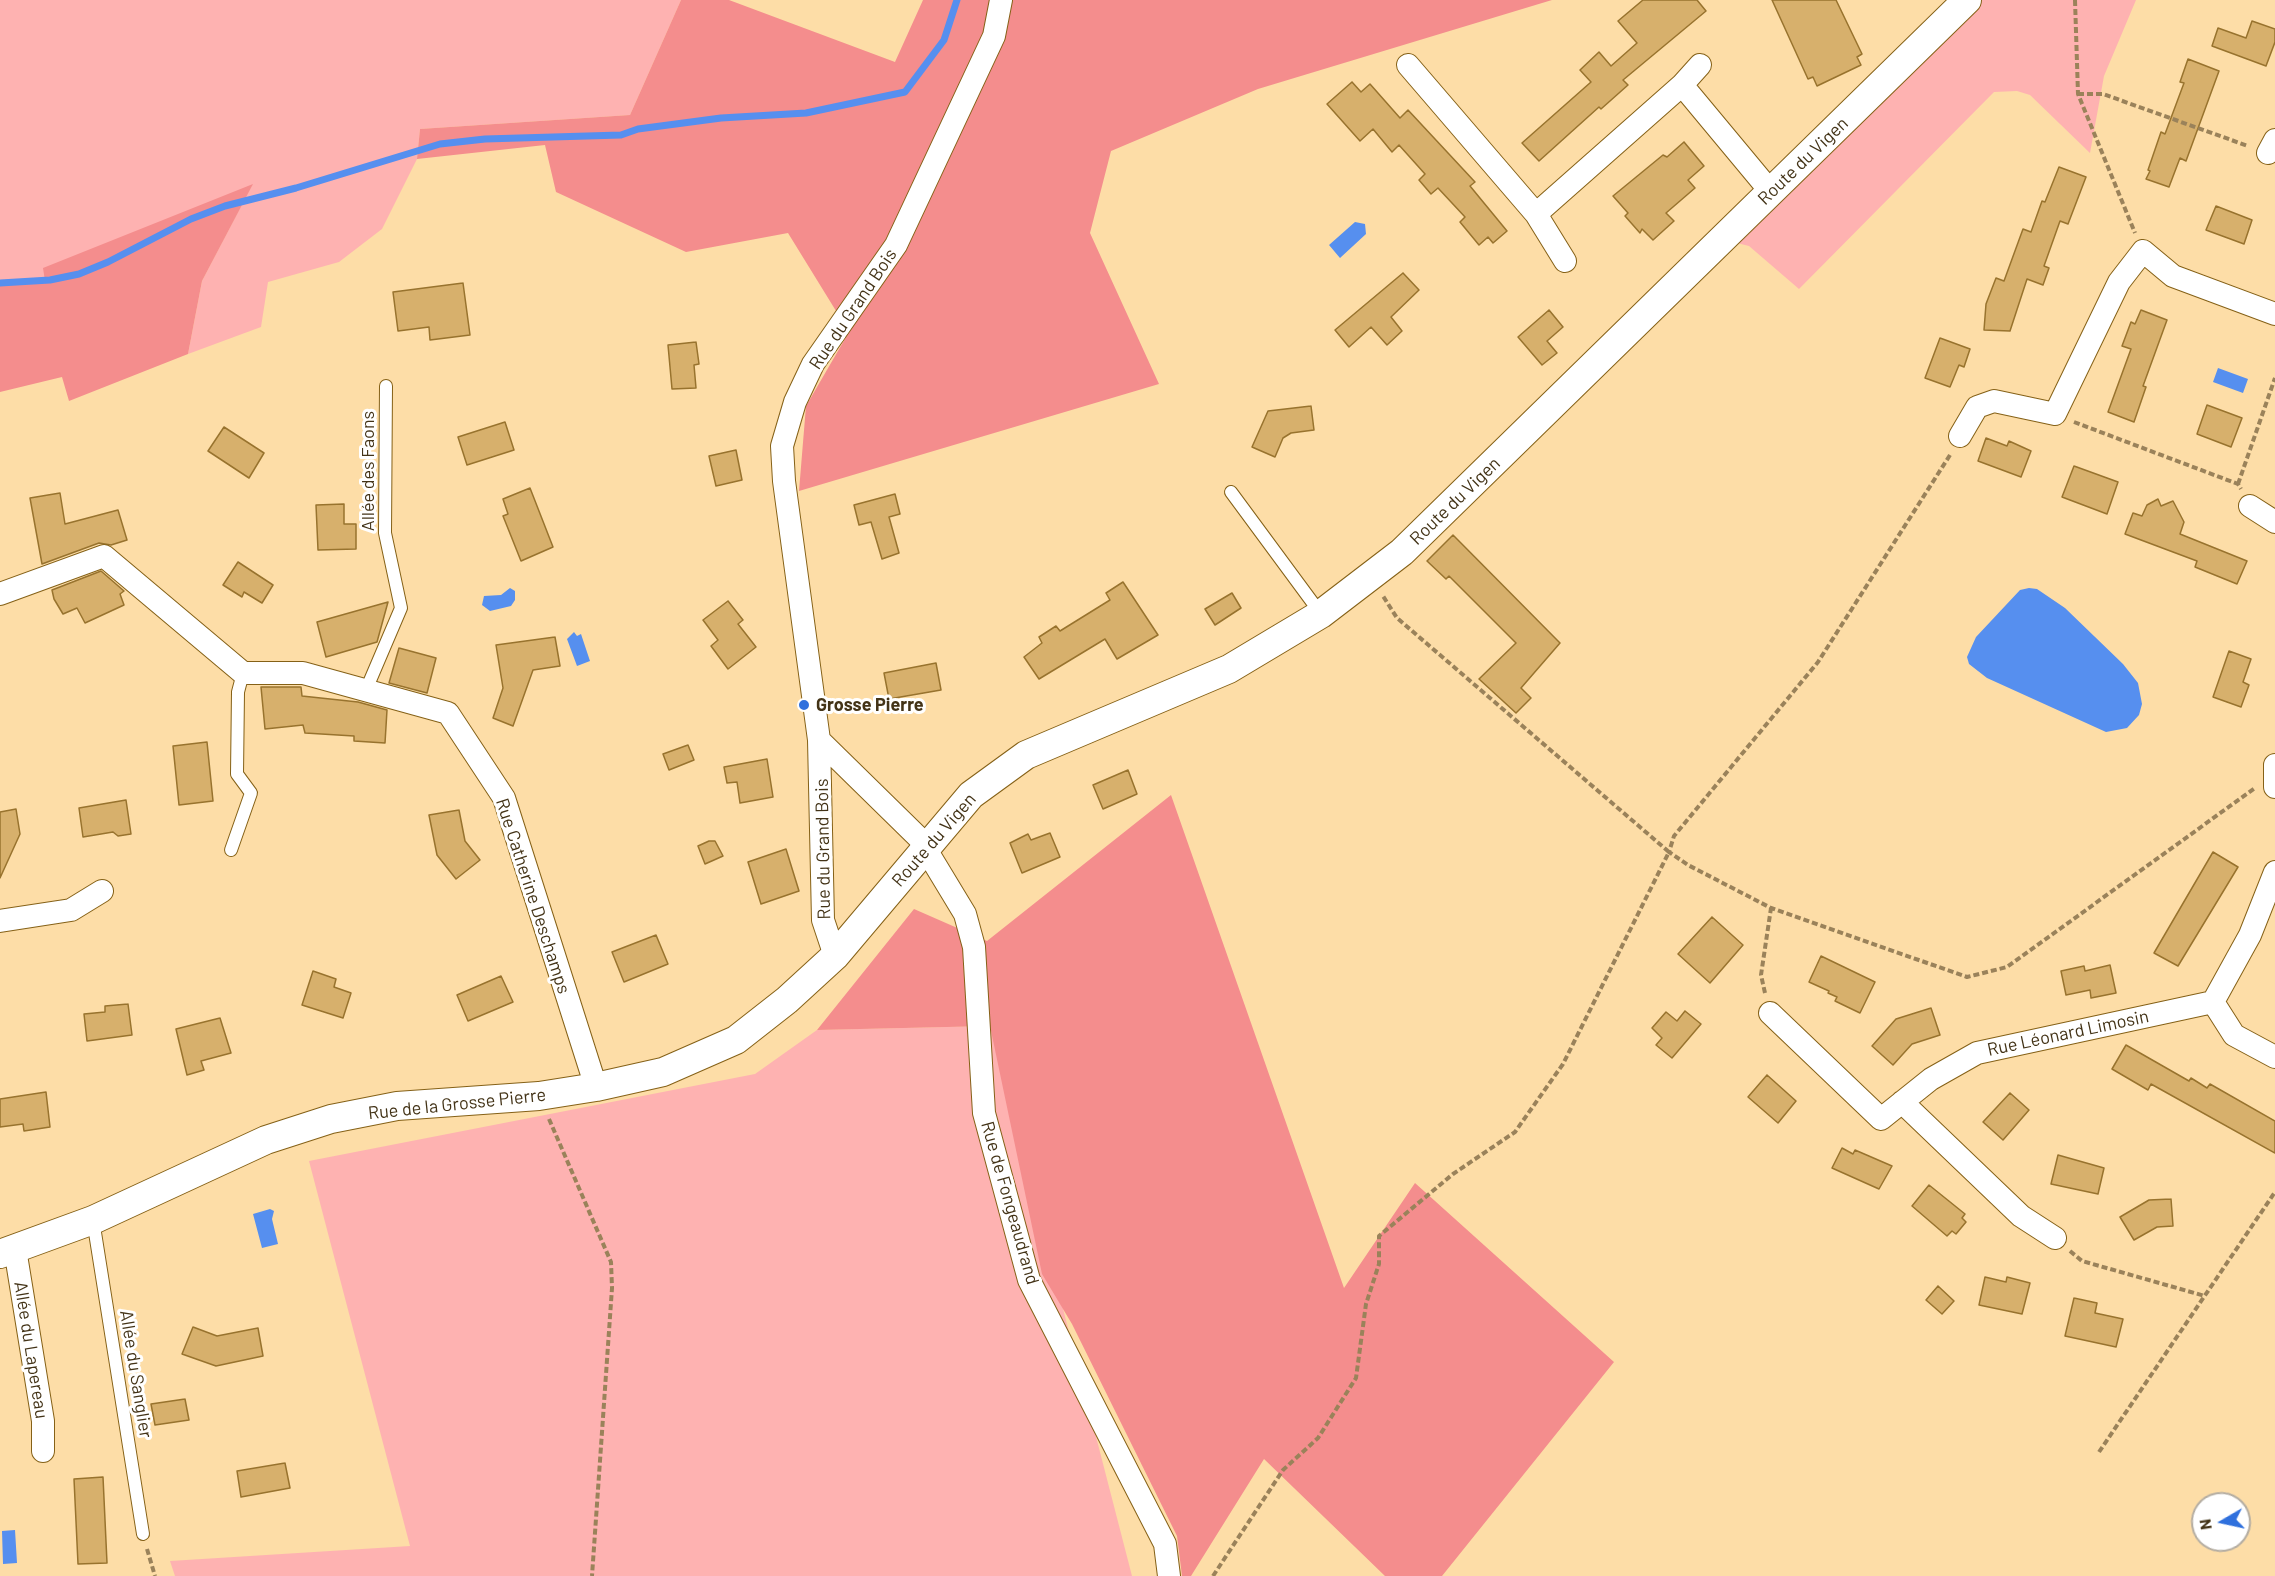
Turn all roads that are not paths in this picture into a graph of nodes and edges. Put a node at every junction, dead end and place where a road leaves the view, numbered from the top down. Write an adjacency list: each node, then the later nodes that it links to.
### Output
1 (1001, 0): 19 (street, Rue du Grand Bois)
2 (1967, 0): 6 (street, Route du Vigen)
3 (1408, 65): 7 (street)
4 (1700, 65): 5 (street)
5 (1682, 85): 6 (street); 7 (street)
6 (1771, 192): 16 (street, Route du Vigen)
7 (1536, 214): 8 (street)
8 (1565, 261)
9 (2275, 314): 11 (street)
10 (386, 386): 18 (lane, Allée des Faons)
11 (1960, 436)
12 (1231, 492): 16 (lane)
13 (2250, 506): 14 (street)
14 (2275, 522)
15 (0, 594): 17 (street)
16 (1321, 614): 20 (street, Route du Vigen)
17 (243, 673): 18 (street, Rue Catherine Deschamps); 21 (lane)
18 (366, 690): 30 (street, Rue Catherine Deschamps)
19 (819, 740): 20 (street, Rue du Grand Bois); 26 (street, Rue du Grand Bois)
20 (925, 846): 24 (street, Route du Vigen); 37 (street, Rue de Fongeaudrand)
21 (231, 850)
22 (2275, 872): 27 (street)
23 (102, 891): 25 (street)
24 (878, 905): 26 (street, Rue de la Grosse Pierre)
25 (0, 921)
26 (835, 956): 30 (street, Rue de la Grosse Pierre)
27 (2213, 1002): 29 (street); 31 (street, Rue Léonard Limosin)
28 (1770, 1013): 31 (street, Rue Léonard Limosin)
29 (2275, 1057)
30 (596, 1087): 32 (street, Rue de la Grosse Pierre)
31 (1902, 1102): 33 (street)
32 (93, 1220): 34 (street, Rue de la Grosse Pierre); 36 (lane, Allée du Sanglier)
33 (2055, 1238)
34 (8, 1251): 35 (street, Allée du Lapereau)
35 (43, 1451)
36 (143, 1534)
37 (1169, 1576)

